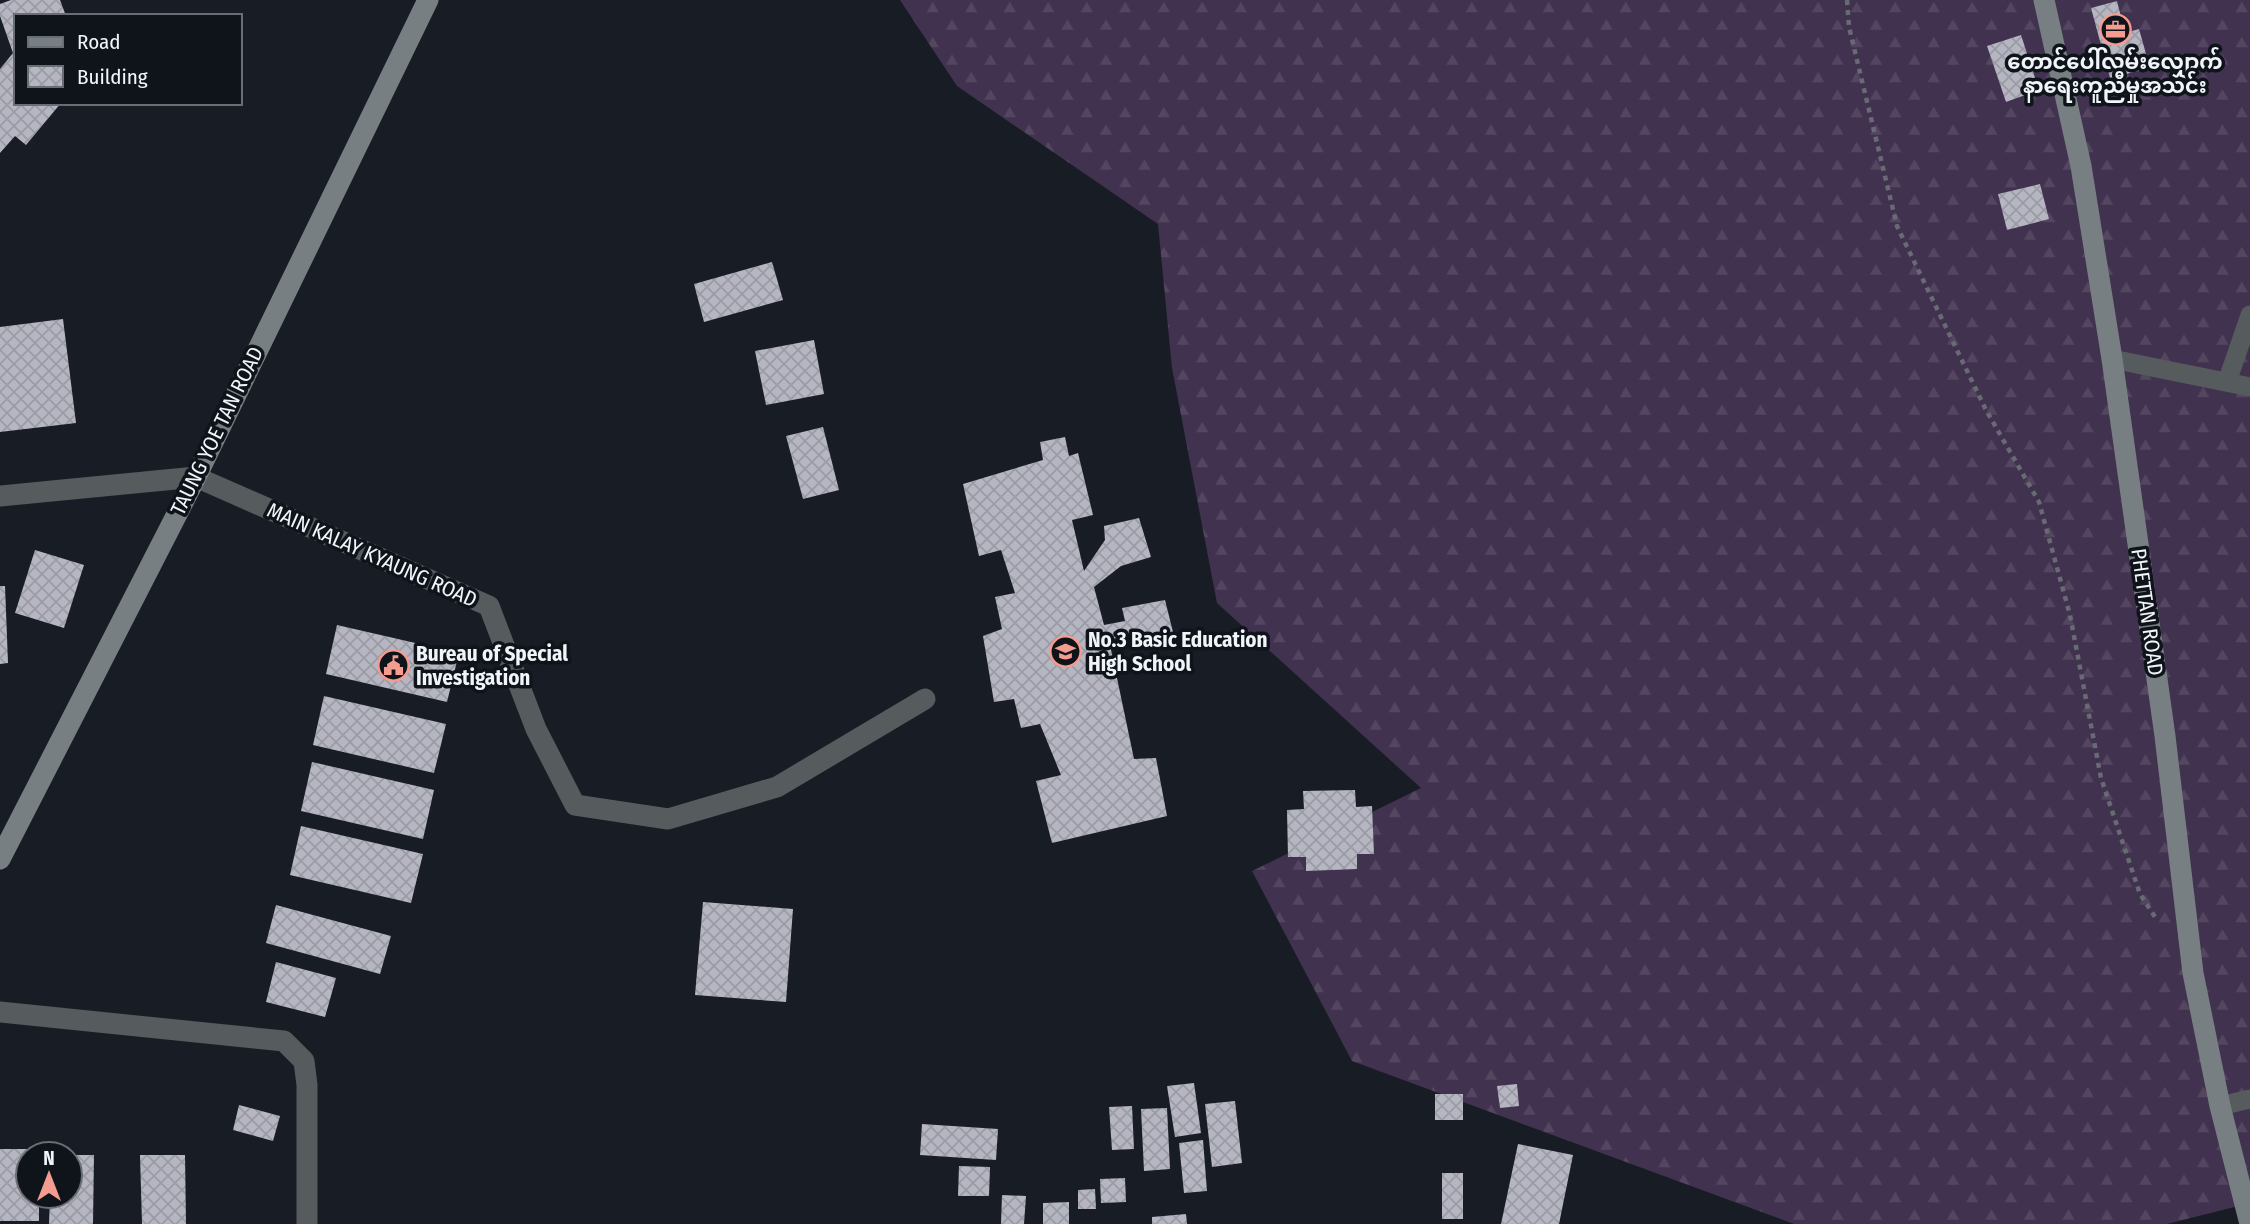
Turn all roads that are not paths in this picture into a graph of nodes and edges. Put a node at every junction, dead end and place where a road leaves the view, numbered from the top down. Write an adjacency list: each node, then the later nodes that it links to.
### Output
1 (428, 0): 7 (street, TAUNG YOE TAN ROAD)
2 (2044, 0): 4 (street, PHETTAN ROAD)
3 (2250, 315): 5 (lane)
4 (2112, 359): 5 (lane); 13 (street, PHETTAN ROAD)
5 (2227, 382): 6 (lane)
6 (2250, 387)
7 (195, 477): 8 (street, MAIN KALAY KYAUNG ROAD); 9 (street, MAIN KALAY KYAUNG ROAD); 10 (street, TAUNG YOE TAN ROAD)
8 (0, 496)
9 (925, 699)
10 (0, 859)
11 (0, 1012): 14 (street)
12 (2250, 1098): 13 (lane)
13 (2220, 1106): 15 (street, PHETTAN ROAD)
14 (307, 1224)
15 (2250, 1224)

